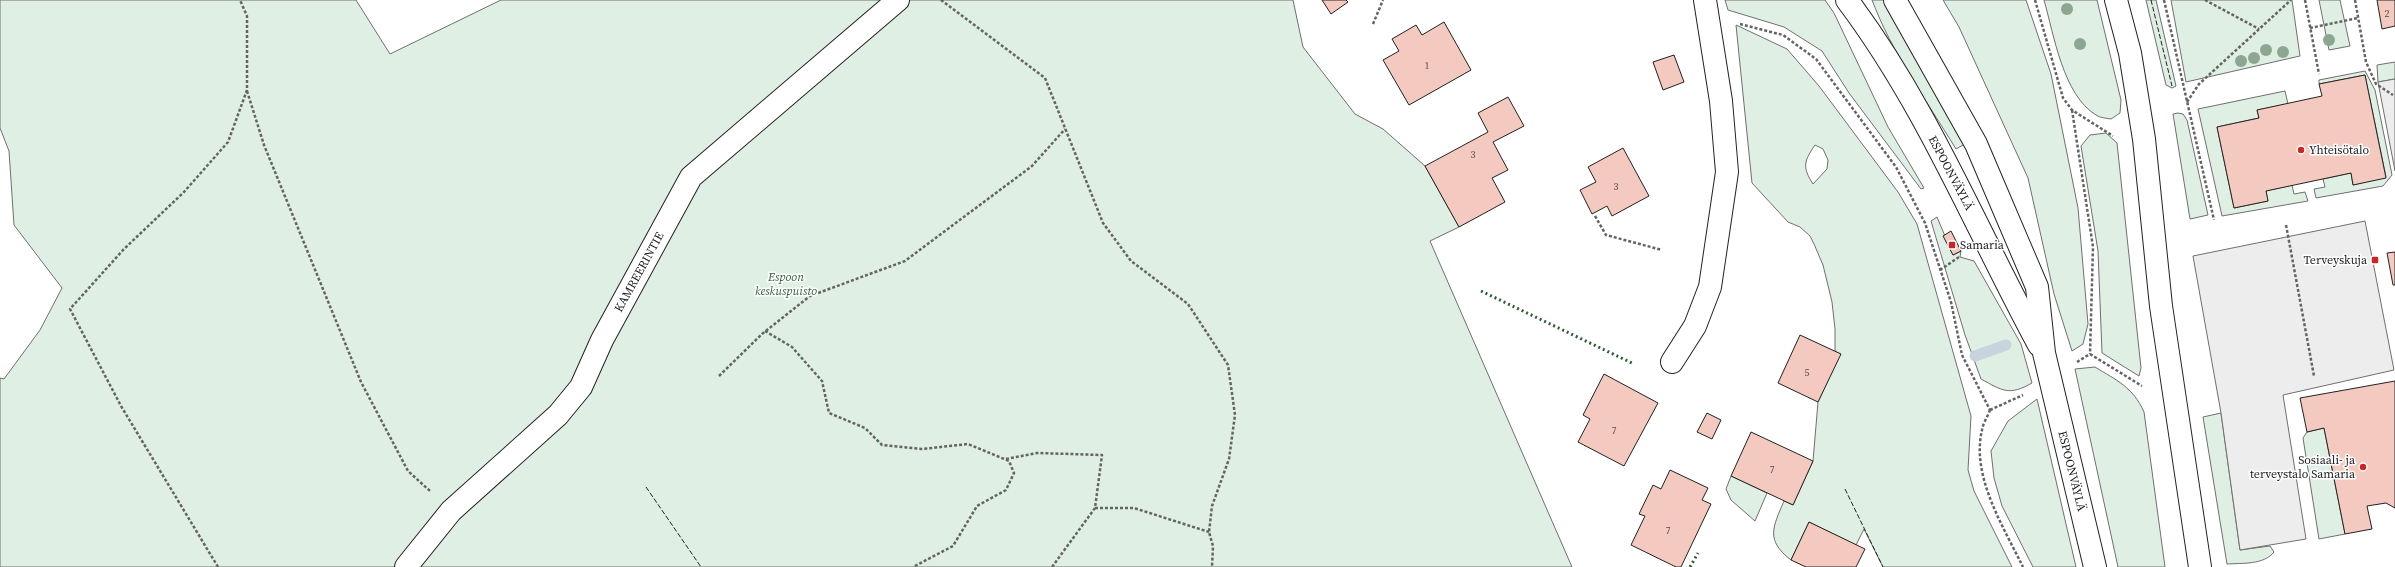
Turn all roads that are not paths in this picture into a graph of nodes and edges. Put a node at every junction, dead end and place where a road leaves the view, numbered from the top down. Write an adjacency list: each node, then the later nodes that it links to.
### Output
1 (898, 0): 8 (street, KAMREERINTIE)
2 (1847, 0): 6 (street, ESPOONVÄYLÄ)
3 (1895, 0): 6 (street, ESPOONVÄYLÄ)
4 (2116, 0): 10 (street)
5 (1706, 8): 7 (street)
6 (2044, 353): 9 (street, ESPOONVÄYLÄ)
7 (1672, 362)
8 (406, 567)
9 (2095, 567)
10 (2200, 567)

